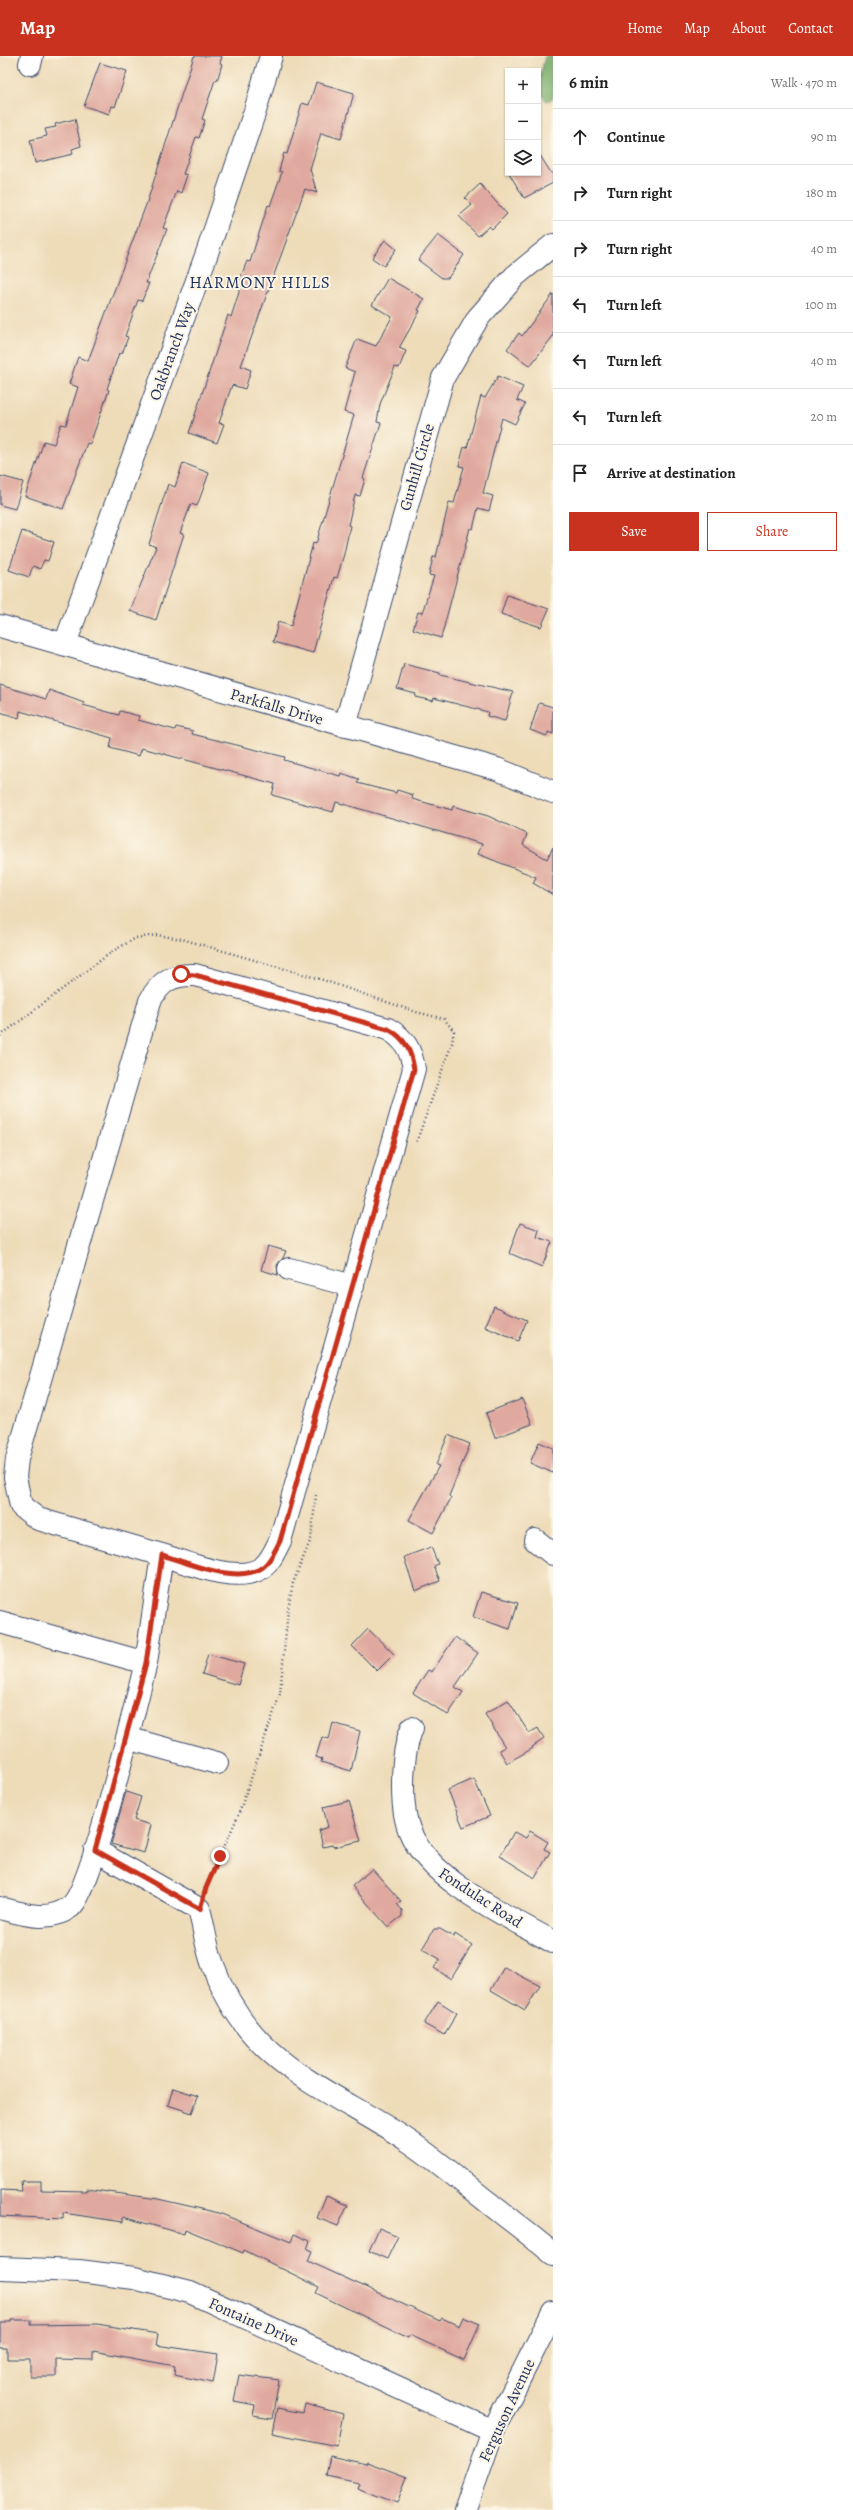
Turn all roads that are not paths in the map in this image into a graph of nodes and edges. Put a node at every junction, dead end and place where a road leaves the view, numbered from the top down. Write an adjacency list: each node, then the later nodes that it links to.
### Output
1 (271, 56): 4 (street, Oakbranch Way)
2 (553, 245): 5 (street, Gunhill Circle)
3 (0, 626): 4 (street, Parkfalls Drive)
4 (65, 644): 5 (street, Parkfalls Drive)
5 (345, 726): 6 (street, Parkfalls Drive)
6 (553, 792)
7 (289, 1269): 8 (street)
8 (353, 1286): 11 (street); 11 (street)
9 (535, 1540): 10 (street)
10 (553, 1554)
11 (162, 1555): 13 (street)
12 (0, 1622): 13 (street)
13 (146, 1663): 15 (street)
14 (412, 1728): 19 (street, Fondulac Road)
15 (127, 1738): 16 (street); 17 (street)
16 (217, 1763)
17 (95, 1850): 18 (street); 20 (street)
18 (0, 1908)
19 (553, 1942)
20 (553, 2254)
21 (0, 2268): 23 (street, Fontaine Drive)
22 (553, 2312): 23 (street, Ferguson Avenue)
23 (493, 2431): 24 (street, Ferguson Avenue)
24 (465, 2510)

